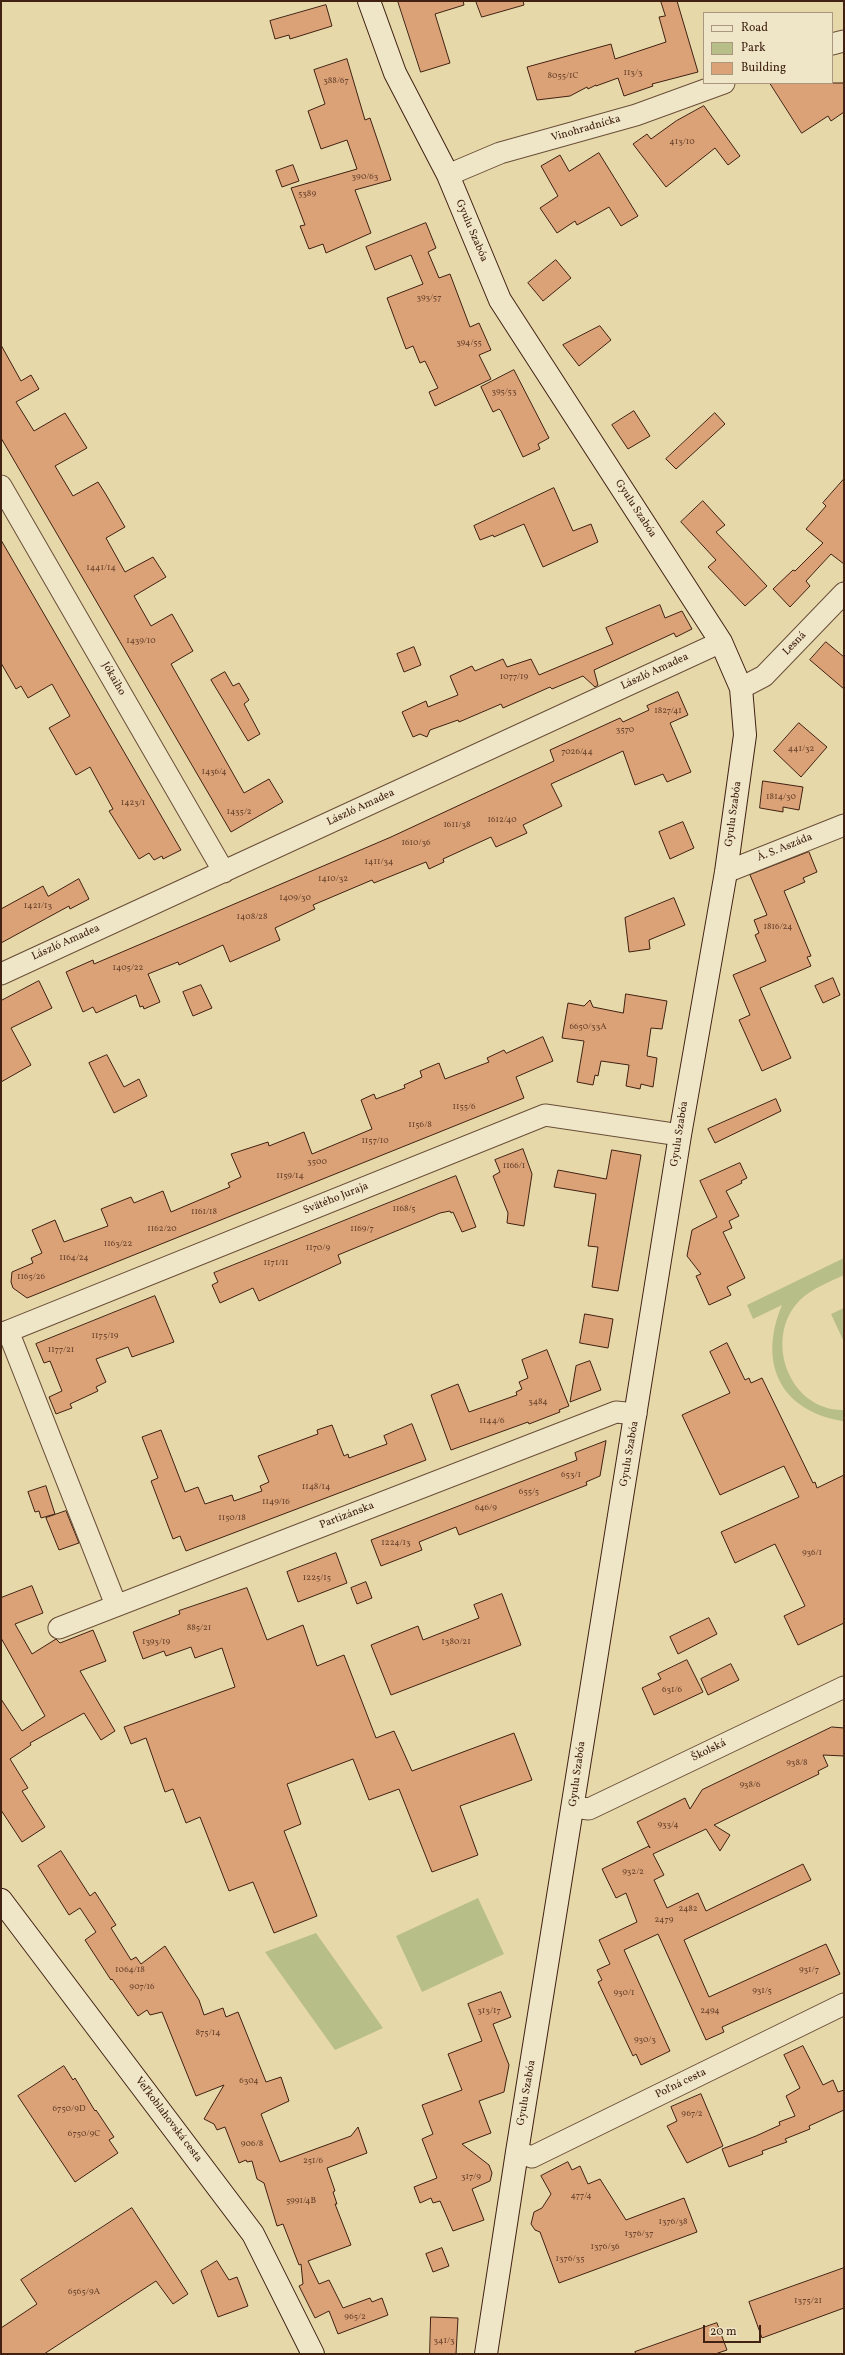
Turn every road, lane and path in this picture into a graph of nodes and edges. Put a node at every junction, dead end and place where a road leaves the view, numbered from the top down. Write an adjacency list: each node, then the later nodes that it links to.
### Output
1 (368, 1): 5 (street, Gyulu Szabóa)
2 (844, 41): 3 (street)
3 (833, 44)
4 (721, 84): 5 (street, Vinohradnícka)
5 (448, 175): 8 (street, Gyulu Szabóa)
6 (1, 486): 11 (street, Jókaiho)
7 (844, 594): 9 (street, Lesná)
8 (721, 642): 9 (street, Gyulu Szabóa); 11 (street, László Amadea)
9 (741, 688): 12 (street, Gyulu Szabóa)
10 (844, 825): 12 (street, Á. S. Aszáda)
11 (224, 872): 13 (street, László Amadea)
12 (726, 872): 14 (street, Gyulu Szabóa)
13 (1, 974)
14 (680, 1135): 15 (street, Svätého Juraja); 16 (street, Gyulu Szabóa)
15 (4, 1333): 17 (street)
16 (636, 1414): 17 (street, Partizánska); 20 (street, Gyulu Szabóa)
17 (116, 1605): 18 (street, Partizánska)
18 (58, 1628)
19 (844, 1687): 20 (street, Školská)
20 (573, 1807): 23 (street, Gyulu Szabóa)
21 (1, 1900): 24 (street, Veľkoblahovská cesta)
22 (844, 2004): 23 (street, Poľná cesta)
23 (517, 2152): 25 (street, Gyulu Szabóa)
24 (312, 2354)
25 (486, 2354)

